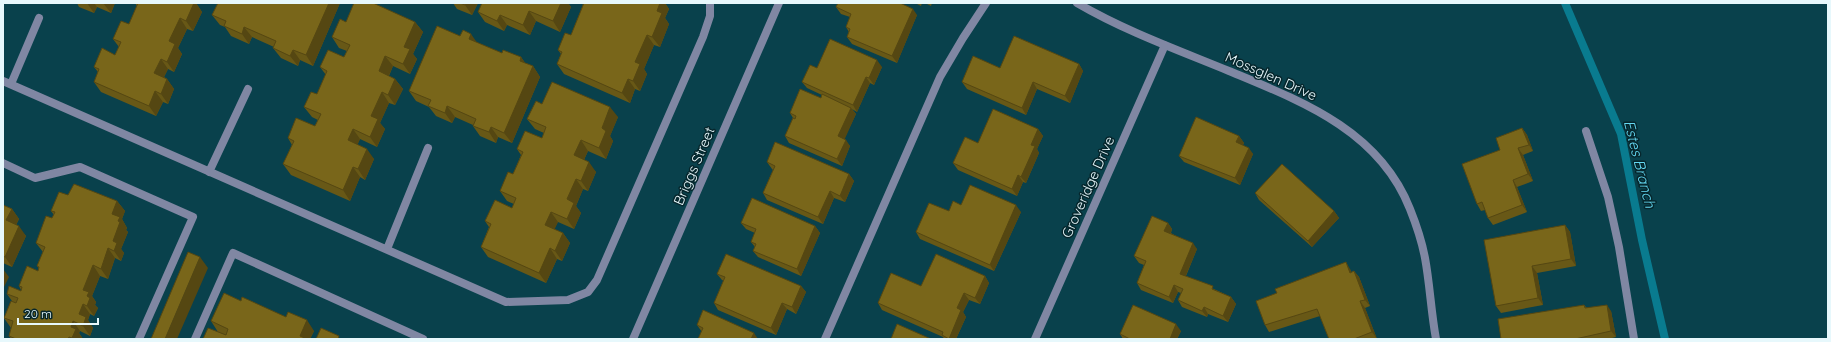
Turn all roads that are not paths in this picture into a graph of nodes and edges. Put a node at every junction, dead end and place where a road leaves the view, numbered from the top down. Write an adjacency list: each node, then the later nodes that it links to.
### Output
1 (710, 3): 13 (street)
2 (779, 3): 18 (street, Briggs Street)
3 (986, 3): 19 (street)
4 (1077, 3): 6 (street, Mossglen Drive)
5 (39, 18): 7 (street)
6 (1165, 45): 14 (street, Mossglen Drive); 20 (street, Groveridge Drive)
7 (7, 82): 12 (street)
8 (248, 89): 12 (street)
9 (1586, 132): 21 (street)
10 (428, 148): 13 (street)
11 (3, 163): 15 (street)
12 (209, 172): 13 (street)
13 (387, 249)
14 (1434, 338)
15 (139, 339)
16 (195, 339): 17 (street)
17 (423, 339)
18 (633, 339)
19 (825, 339)
20 (1035, 339)
21 (1634, 339)

